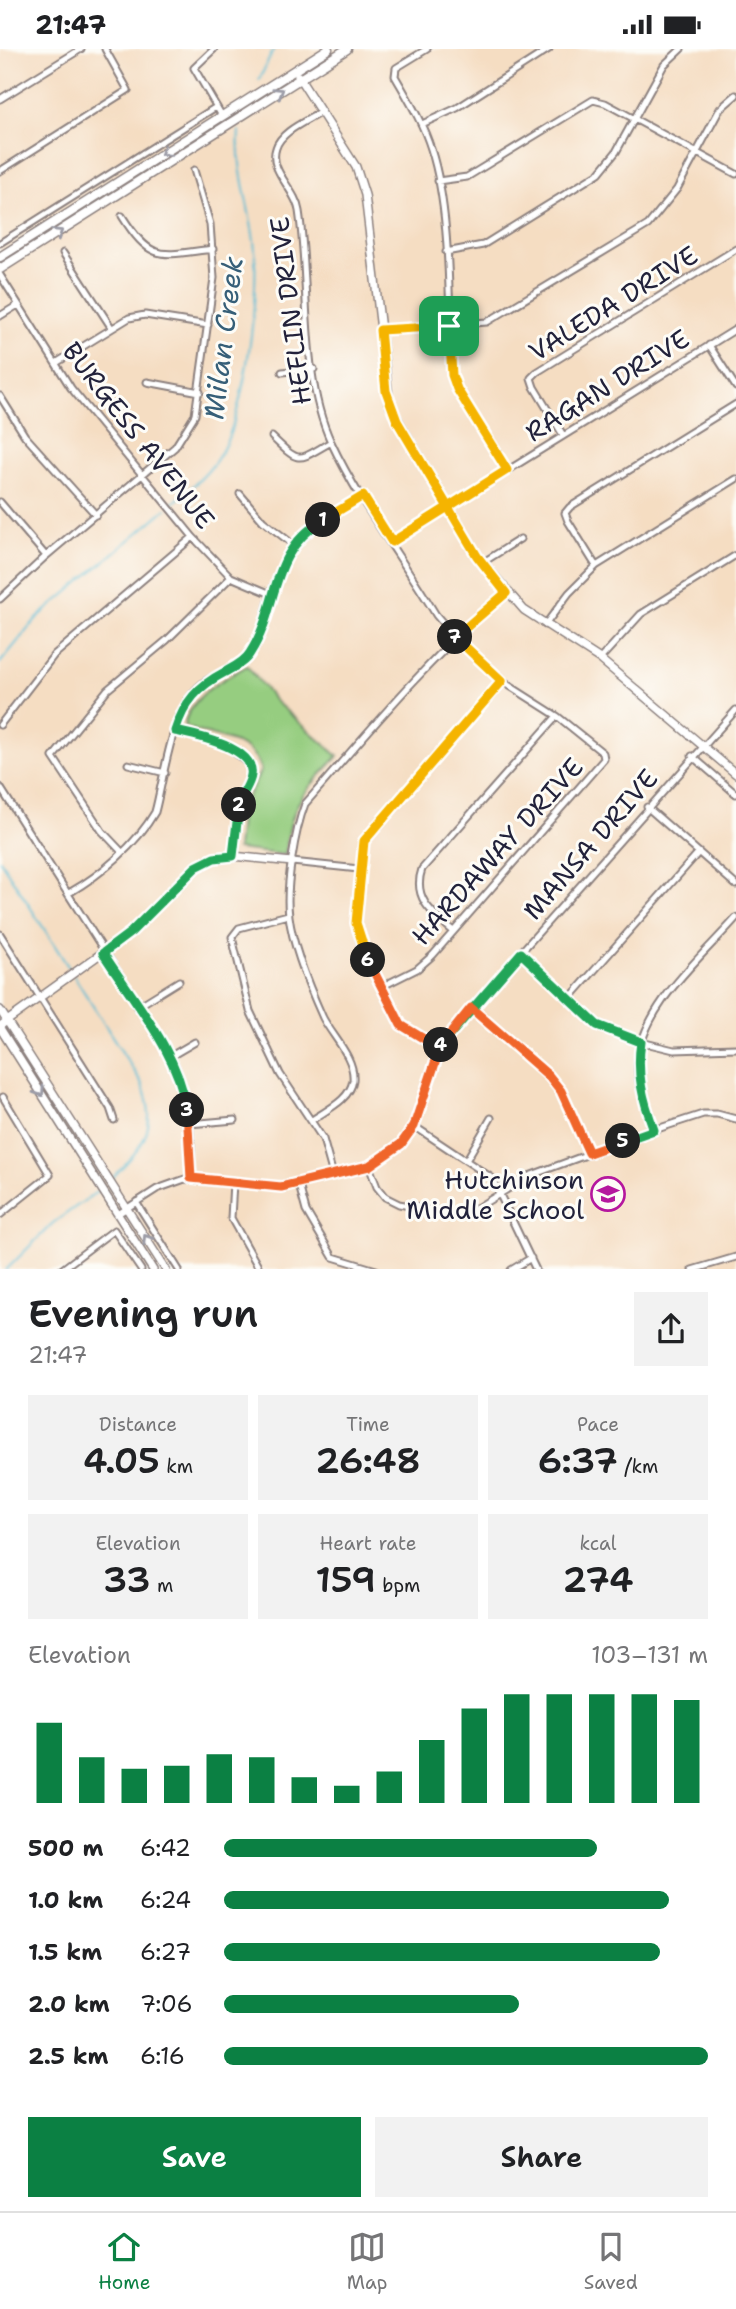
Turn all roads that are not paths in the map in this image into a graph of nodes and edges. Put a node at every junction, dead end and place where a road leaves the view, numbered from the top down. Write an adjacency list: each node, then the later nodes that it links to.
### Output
1 (81, 49): 12 (street)
2 (105, 49): 21 (street)
3 (214, 49): 13 (street)
4 (328, 49): 9 (main road)
5 (347, 49): 10 (main road)
6 (427, 49): 17 (street)
7 (549, 49): 17 (street)
8 (681, 49): 16 (street)
9 (294, 70): 10 (street); 15 (main road)
10 (300, 79): 14 (street); 18 (main road, one-way to 10)
11 (736, 95): 19 (street)
12 (0, 99)
13 (216, 107): 15 (street); 25 (street)
14 (321, 113): 38 (street); 41 (street, HEFLIN DRIVE)
15 (222, 116): 18 (street); 30 (main road, one-way to 30)
16 (633, 120): 19 (street); 23 (street); 28 (street)
17 (422, 124): 23 (street)
18 (228, 125): 31 (main road, one-way to 18)
19 (697, 152): 22 (street); 35 (street)
20 (194, 170): 26 (street)
21 (0, 171)
22 (736, 174)
23 (438, 181): 28 (street)
24 (122, 216): 26 (street)
25 (0, 243)
26 (213, 249): 34 (street)
27 (736, 249): 48 (street, VALEDA DRIVE)
28 (446, 252): 35 (street)
29 (63, 253): 36 (street)
30 (0, 257)
31 (0, 272): 32 (street, BURGESS AVENUE)
32 (18, 305): 33 (street); 40 (street, BURGESS AVENUE)
33 (0, 316)
34 (208, 324): 36 (street); 45 (street)
35 (449, 326): 38 (street); 51 (street)
36 (111, 327): 40 (street)
37 (736, 328): 39 (street, RAGAN DRIVE)
38 (380, 330): 57 (street)
39 (709, 345): 44 (street); 48 (street, RAGAN DRIVE)
40 (56, 363): 52 (street, BURGESS AVENUE)
41 (314, 369): 42 (street); 50 (street, HEFLIN DRIVE)
42 (282, 372)
43 (147, 381): 45 (street)
44 (736, 387)
45 (200, 392): 52 (street)
46 (0, 396): 58 (street)
47 (736, 404): 66 (street)
48 (563, 435): 51 (street, RAGAN DRIVE)
49 (272, 437): 50 (street)
50 (331, 442): 55 (street, HEFLIN DRIVE)
51 (507, 470): 57 (street, RAGAN DRIVE)
52 (144, 475): 58 (street); 59 (street, BURGESS AVENUE)
53 (736, 479): 66 (street)
54 (240, 494): 62 (street)
55 (363, 496): 61 (street, HEFLIN DRIVE); 62 (street)
56 (0, 502): 64 (street)
57 (448, 507): 61 (street, RAGAN DRIVE); 65 (street)
58 (96, 515): 64 (street)
59 (193, 537): 67 (street, BURGESS AVENUE); 77 (street)
60 (520, 539): 65 (street)
61 (392, 542): 72 (street, HEFLIN DRIVE)
62 (295, 546): 69 (street)
63 (736, 555): 73 (street)
64 (46, 556): 70 (street)
65 (482, 563): 68 (street)
66 (596, 566): 71 (street)
67 (230, 577): 69 (street, BURGESS AVENUE); 88 (street)
68 (506, 593): 71 (street); 72 (street)
69 (271, 594): 78 (street)
70 (0, 598)
71 (545, 625): 73 (street)
72 (454, 636): 74 (street, HEFLIN DRIVE); 91 (street)
73 (600, 659): 79 (street)
74 (502, 681): 76 (street, HEFLIN DRIVE); 92 (street)
75 (736, 710): 79 (street, MANSA DRIVE)
76 (557, 716): 81 (street, HEFLIN DRIVE); 97 (street)
77 (0, 725)
78 (175, 731): 83 (street); 90 (street)
79 (701, 745): 80 (street, MANSA DRIVE); 84 (street)
80 (692, 756): 86 (street); 87 (street, MANSA DRIVE)
81 (604, 759): 97 (street, HARDAWAY DRIVE)
82 (128, 764): 83 (street)
83 (165, 773): 88 (street)
84 (736, 774)
85 (0, 787): 94 (street)
86 (736, 794)
87 (647, 807): 89 (street); 100 (street, MANSA DRIVE)
88 (121, 851): 94 (street)
89 (698, 853): 93 (street); 104 (street)
90 (233, 856): 91 (street); 99 (street)
91 (292, 862): 92 (street); 95 (street)
92 (359, 869): 102 (street)
93 (736, 885)
94 (69, 893): 99 (street)
95 (288, 915): 119 (street); 119 (street)
96 (736, 918): 110 (street)
97 (453, 931): 102 (street, HARDAWAY DRIVE)
98 (0, 934): 103 (street)
99 (103, 953): 103 (street); 105 (street)
100 (521, 953): 104 (street); 106 (street, MANSA DRIVE)
101 (179, 981): 105 (street)
102 (381, 986): 111 (street)
103 (41, 998): 108 (street); 117 (street)
104 (569, 999): 110 (street)
105 (137, 1007): 113 (street)
106 (471, 1008): 111 (street, MANSA DRIVE); 123 (street)
107 (0, 1010): 108 (street)
108 (2, 1025): 132 (street); 134 (street, one-way to 134)
109 (195, 1042): 113 (street)
110 (641, 1042): 112 (street); 122 (street)
111 (439, 1048): 121 (street, MANSA DRIVE)
112 (736, 1048)
113 (171, 1056): 120 (street)
114 (3, 1097): 133 (street)
115 (491, 1118): 124 (street)
116 (736, 1119): 122 (street)
117 (114, 1120)
118 (235, 1120): 120 (street)
119 (312, 1120): 126 (street)
120 (189, 1124): 127 (street)
121 (414, 1126): 124 (street); 125 (street, MANSA DRIVE)
122 (654, 1130): 123 (street)
123 (589, 1153): 130 (street)
124 (467, 1159): 130 (street)
125 (369, 1166): 126 (street, MANSA DRIVE); 130 (street)
126 (333, 1175): 129 (street, MANSA DRIVE)
127 (191, 1178): 128 (street, MANSA DRIVE); 131 (street, MANSA DRIVE)
128 (233, 1182): 129 (street, MANSA DRIVE); 142 (street)
129 (299, 1185): 143 (street)
130 (502, 1193): 136 (street)
131 (136, 1202): 132 (street, MANSA DRIVE); 141 (street)
132 (127, 1208): 134 (street, MANSA DRIVE); 140 (street, one-way to 132)
133 (0, 1214)
134 (118, 1214): 139 (street)
135 (736, 1257): 146 (street)
136 (531, 1258): 144 (street); 145 (street)
137 (62, 1269): 138 (street)
138 (141, 1269)
139 (153, 1269)
140 (166, 1269)
141 (179, 1269)
142 (260, 1269)
143 (376, 1269)
144 (511, 1269)
145 (536, 1269)
146 (692, 1269)

